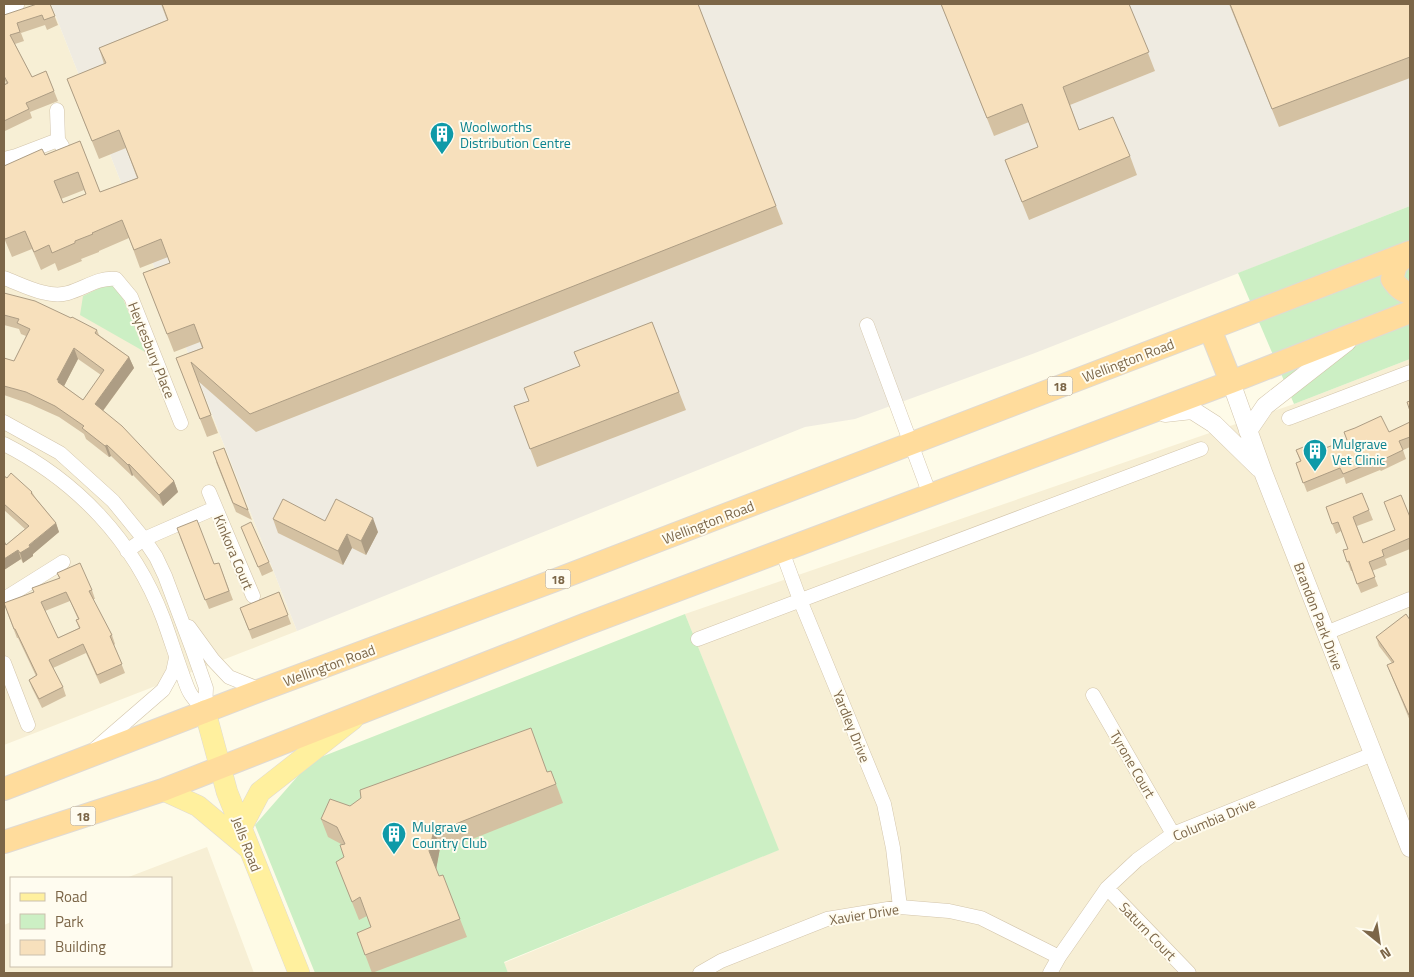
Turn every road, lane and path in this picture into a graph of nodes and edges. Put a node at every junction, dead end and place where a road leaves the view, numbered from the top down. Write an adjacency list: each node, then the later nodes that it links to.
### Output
1 (57, 110): 2 (street)
2 (58, 140): 3 (street); 4 (street)
3 (68, 155)
4 (4, 159)
5 (1410, 252): 7 (highway); 10 (highway, Wellington Road / 18)
6 (4, 278): 17 (street, Heytesbury Place)
7 (1410, 293)
8 (1410, 312): 11 (highway, 18)
9 (867, 325): 20 (street)
10 (1210, 329): 13 (highway); 20 (highway, Wellington Road / 18)
11 (1360, 332): 13 (highway, 18); 18 (street)
12 (1410, 372): 15 (street)
13 (1231, 382): 14 (highway, 18); 18 (street, Brandon Park Drive)
14 (1142, 416): 22 (street); 24 (highway, 18)
15 (1289, 418)
16 (4, 422): 26 (street)
17 (181, 423)
18 (1248, 431): 22 (street, Brandon Park Drive)
19 (4, 444): 28 (street)
20 (910, 444): 24 (street); 39 (highway, Wellington Road / 18)
21 (1202, 449): 33 (street)
22 (1263, 472): 35 (street, Brandon Park Drive)
23 (209, 492): 25 (street, Kinkora Court)
24 (930, 495): 27 (highway, 18)
25 (215, 508): 26 (street, Kinkora Court); 30 (street, Kinkora Court)
26 (144, 539): 28 (street, Kinkora Court); 34 (street)
27 (782, 550): 33 (street, Yardley Drive); 42 (highway, 18)
28 (127, 551): 37 (street)
29 (63, 562): 31 (street)
30 (253, 596)
31 (4, 598)
32 (1410, 599): 35 (street)
33 (800, 600): 36 (street); 55 (street, Yardley Drive)
34 (180, 614): 39 (street); 41 (street)
35 (1326, 633): 44 (street, Brandon Park Drive)
36 (698, 639)
37 (176, 658): 41 (street); 45 (street)
38 (4, 663): 43 (street)
39 (262, 690): 41 (highway, Wellington Road / 18)
40 (1094, 695): 50 (street, Tyrone Court)
41 (204, 711): 45 (highway, Wellington Road / 18); 46 (main road, Jells Road)
42 (359, 714): 46 (highway, 18); 49 (main road)
43 (28, 724)
44 (1373, 754): 50 (street, Columbia Drive); 52 (street, Brandon Park Drive)
45 (84, 758): 47 (highway, Wellington Road / 18)
46 (220, 768): 48 (highway, 18); 49 (main road, Jells Road)
47 (4, 789)
48 (163, 790): 51 (highway, 18); 53 (main road)
49 (242, 828): 53 (main road, Jells Road)
50 (1173, 834): 54 (street, Columbia Drive)
51 (4, 842)
52 (1410, 848)
53 (249, 849): 57 (main road, Jells Road)
54 (1107, 888): 56 (street, Columbia Drive); 60 (street, Saturn Court)
55 (900, 907): 56 (street, Xavier Drive); 58 (street, Xavier Drive)
56 (1059, 957): 59 (street, Columbia Drive)
57 (299, 973)
58 (700, 973)
59 (1050, 973)
60 (1189, 973)

